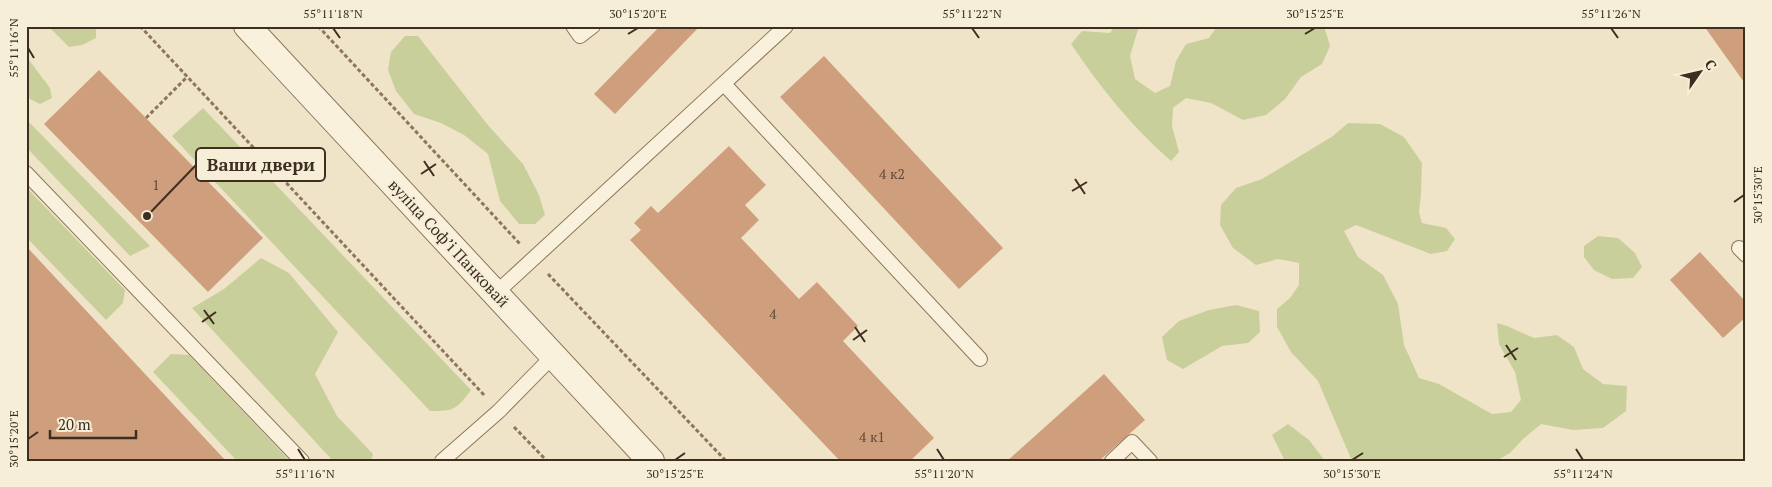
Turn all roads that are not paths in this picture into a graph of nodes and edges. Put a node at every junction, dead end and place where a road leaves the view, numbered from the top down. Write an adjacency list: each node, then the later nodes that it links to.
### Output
1 (248, 26): 7 (street, вуліца Софʼі Панковай)
2 (573, 26): 3 (lane)
3 (593, 26)
4 (786, 26): 5 (lane)
5 (724, 84): 7 (lane); 9 (lane)
6 (26, 173): 10 (lane)
7 (496, 293): 8 (street, вуліца Софʼі Панковай)
8 (553, 356): 11 (lane); 12 (street, вуліца Софʼі Панковай)
9 (980, 359)
10 (302, 461)
11 (442, 461)
12 (651, 461)
13 (1112, 461): 14 (lane)
14 (1150, 461)

